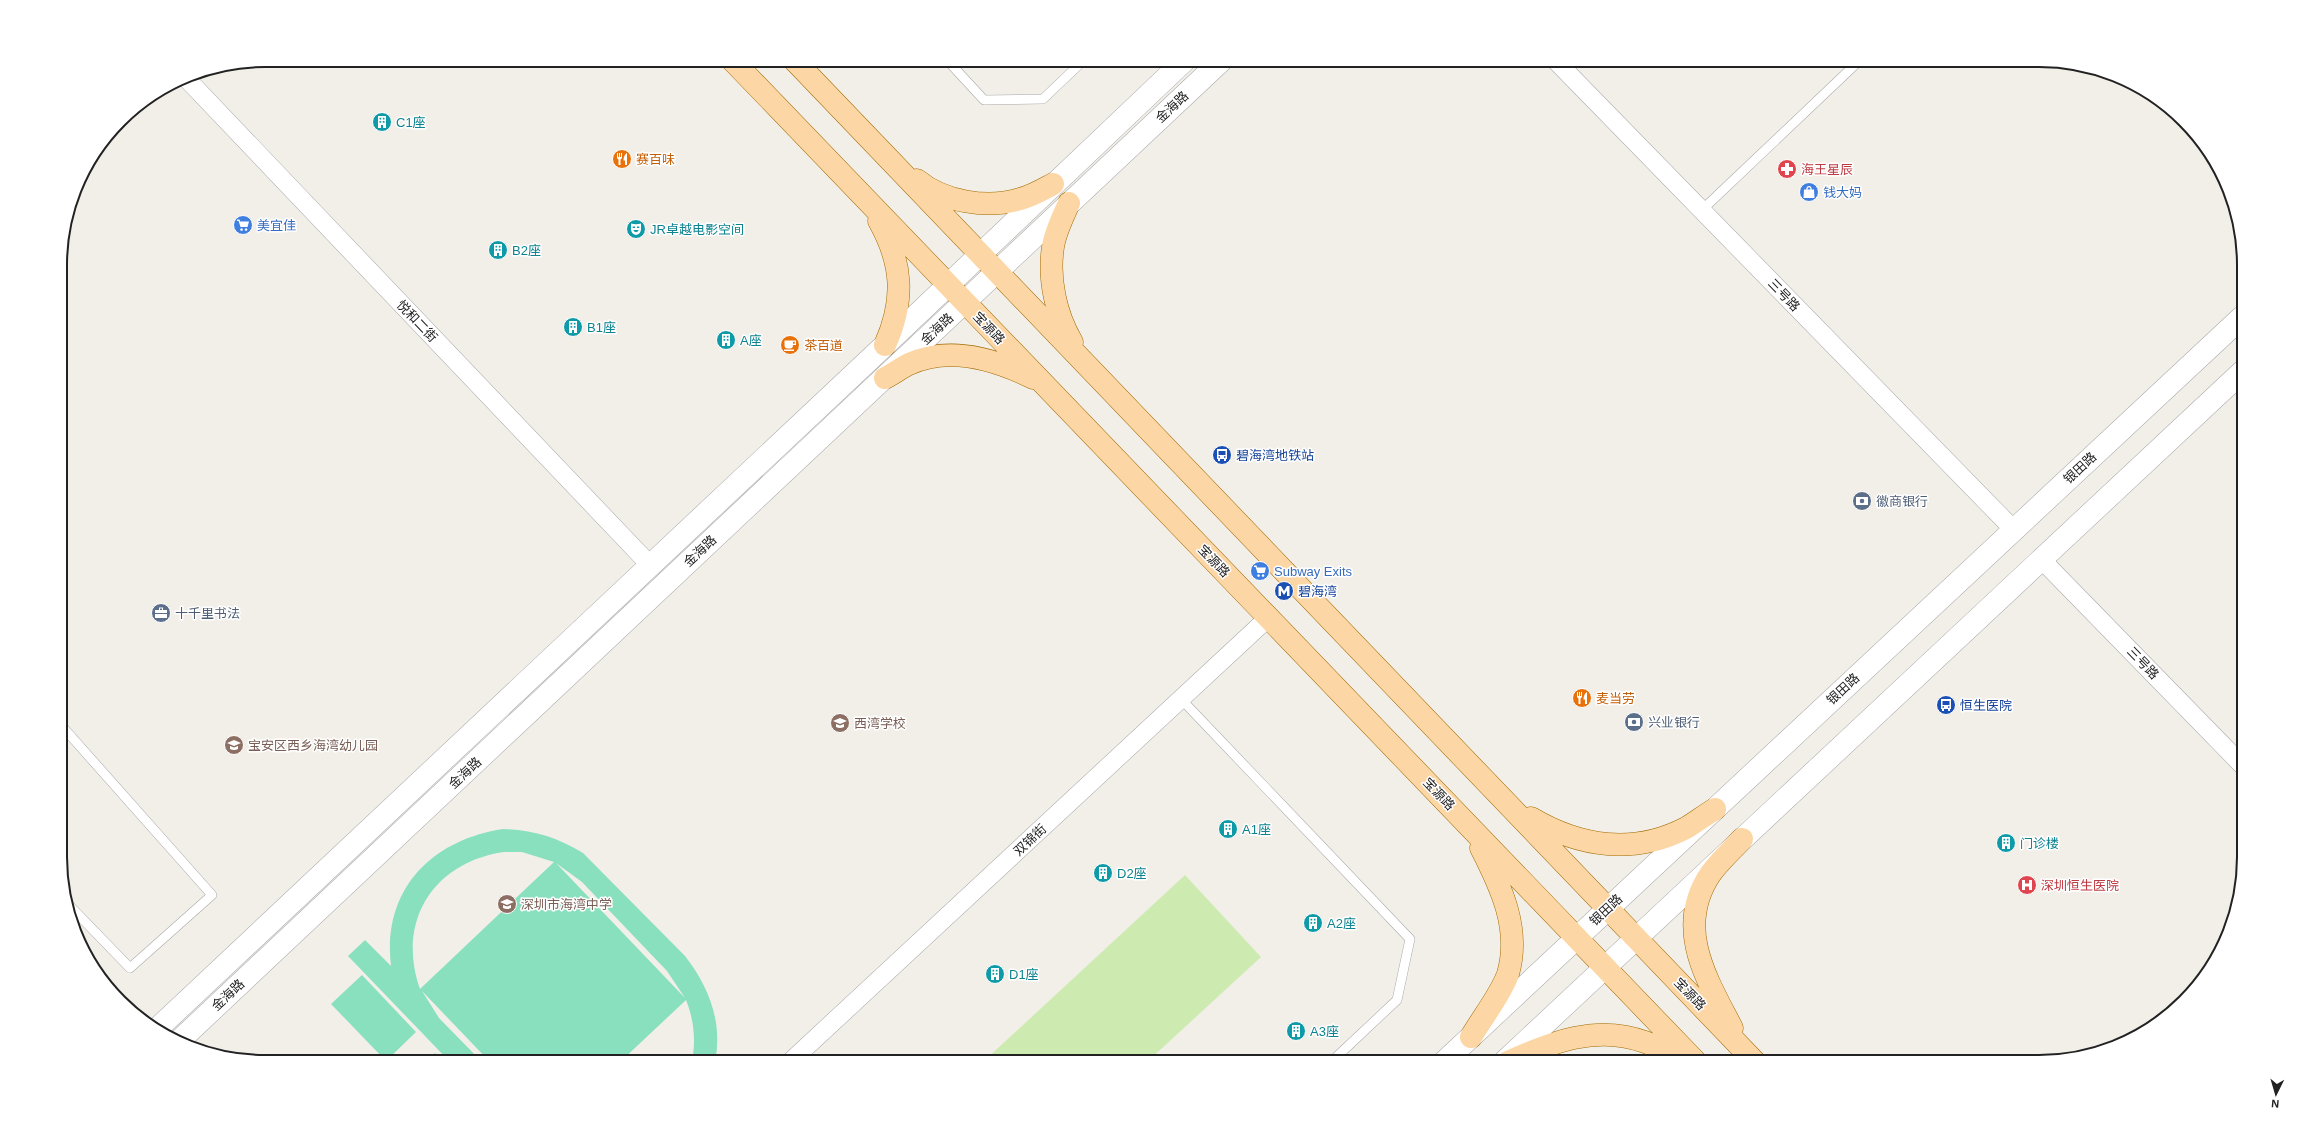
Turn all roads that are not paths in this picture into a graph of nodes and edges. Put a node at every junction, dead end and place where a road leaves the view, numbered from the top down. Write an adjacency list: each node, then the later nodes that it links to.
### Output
1 (739, 67): 12 (main road, 宝源路)
2 (801, 67): 10 (main road, 宝源路)
3 (953, 67): 4 (lane)
4 (1077, 67)
5 (1178, 67): 11 (street, 金海路)
6 (1215, 67): 13 (street, 金海路)
7 (1562, 67): 14 (street, 三号路)
8 (1853, 67): 14 (lane)
9 (190, 82): 27 (street, 悦和二街)
10 (885, 154): 11 (main road); 15 (main road, 宝源路)
11 (1053, 184): 15 (street, 金海路)
12 (866, 199): 17 (main road, 宝源路); 20 (main road)
13 (1069, 203): 16 (street, 金海路); 21 (main road)
14 (1702, 210): 25 (street, 三号路)
15 (980, 255): 16 (main road, 宝源路); 17 (street, 金海路)
16 (997, 272): 18 (street, 金海路); 21 (main road, 宝源路)
17 (948, 285): 18 (main road, 宝源路); 20 (street, 金海路)
18 (964, 303): 23 (street, 金海路); 24 (main road, 宝源路)
19 (2237, 321): 25 (street, 银田路)
20 (885, 345): 27 (street, 金海路)
21 (1084, 362): 32 (main road, 宝源路)
22 (2237, 377): 26 (street)
23 (885, 378): 24 (main road); 42 (street, 金海路)
24 (1045, 385): 28 (main road, 宝源路)
25 (2014, 530): 33 (street, 银田路)
26 (2041, 559): 31 (street, 三号路); 35 (street)
27 (650, 565): 41 (street, 金海路)
28 (1269, 617): 29 (street, 双锦街); 34 (main road, 宝源路)
29 (1181, 699): 44 (street, 双锦街); 45 (lane)
30 (67, 732): 37 (lane)
31 (2237, 760)
32 (1508, 804): 33 (main road); 36 (main road, 宝源路)
33 (1715, 809): 36 (street, 银田路)
34 (1469, 826): 38 (main road, 宝源路); 43 (main road)
35 (1742, 839): 39 (street); 52 (main road)
36 (1609, 908): 38 (street, 银田路); 39 (main road, 宝源路)
37 (74, 911)
38 (1576, 938): 40 (main road, 宝源路); 43 (street, 银田路)
39 (1636, 938): 40 (street); 51 (main road, 宝源路)
40 (1605, 968): 47 (street); 50 (main road, 宝源路)
41 (161, 1026)
42 (183, 1037)
43 (1471, 1037): 46 (street, 银田路)
44 (798, 1055)
45 (1339, 1055)
46 (1452, 1055)
47 (1512, 1055)
48 (1524, 1055): 49 (main road)
49 (1672, 1055)
50 (1689, 1055)
51 (1748, 1055)
52 (1750, 1055)

